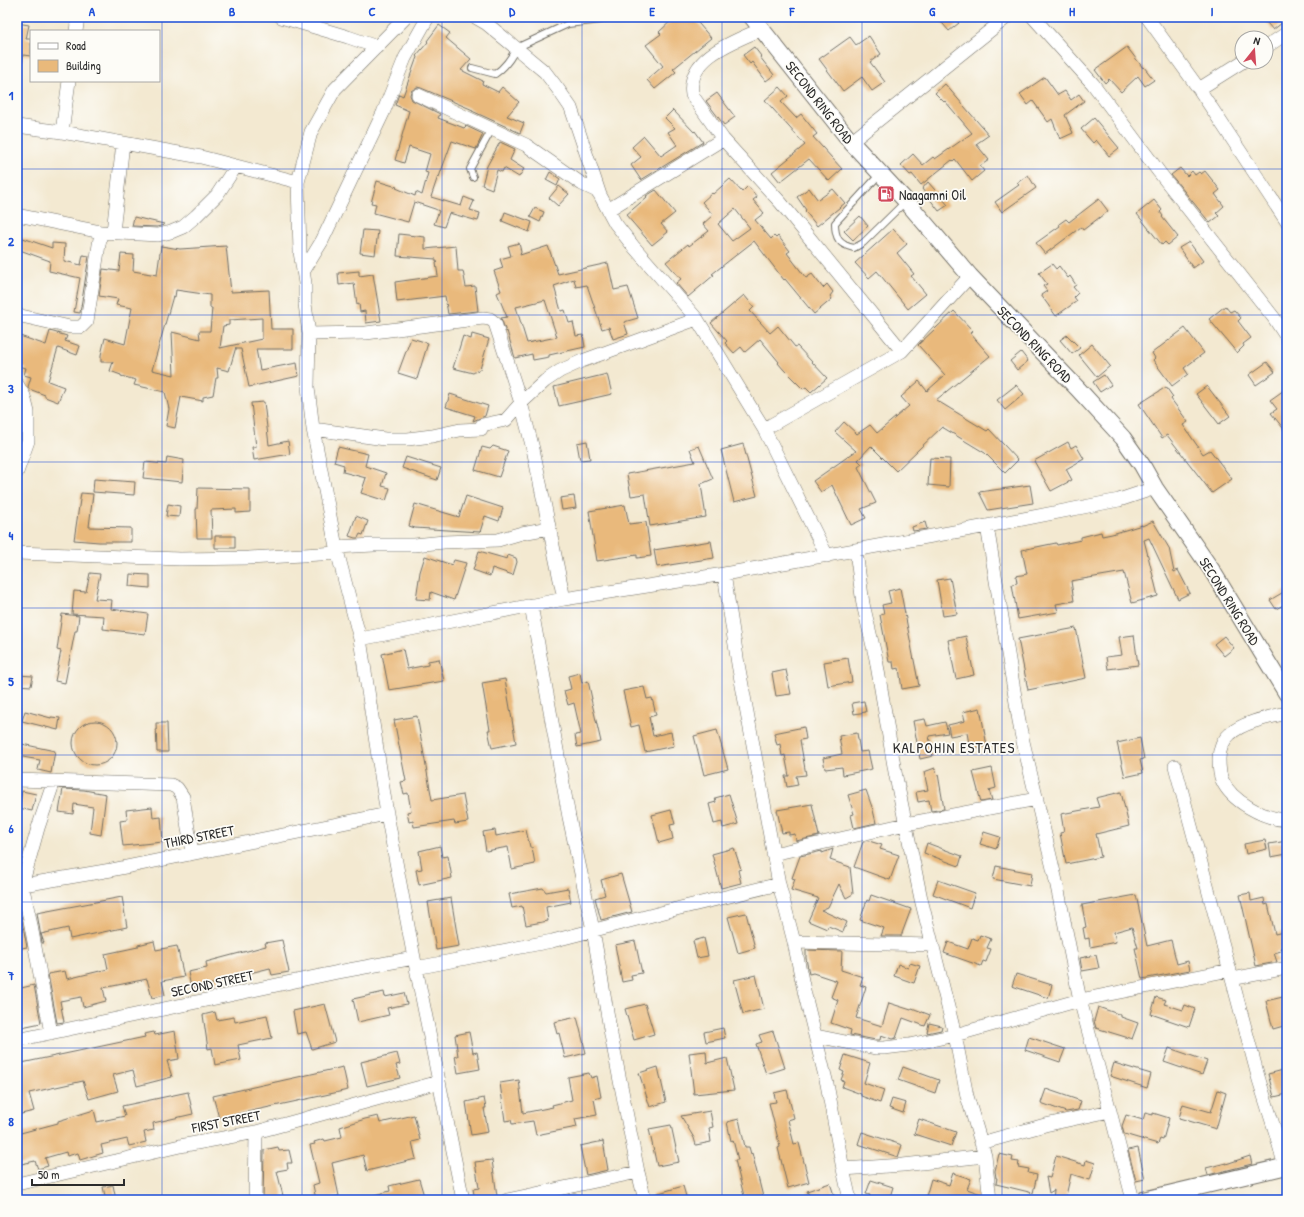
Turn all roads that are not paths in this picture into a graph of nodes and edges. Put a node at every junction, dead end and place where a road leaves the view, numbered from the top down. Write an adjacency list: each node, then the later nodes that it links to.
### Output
1 (78, 17): 11 (street)
2 (281, 17): 14 (street)
3 (406, 17): 14 (street)
4 (428, 17): 37 (street)
5 (475, 17): 15 (street)
6 (608, 17): 15 (lane)
7 (1033, 17): 42 (street)
8 (1147, 17): 19 (street)
9 (1005, 18): 25 (street)
10 (757, 23): 24 (street); 25 (street, SECOND RING ROAD)
11 (76, 30)
12 (1287, 33): 13 (street)
13 (1274, 42)
14 (377, 47): 30 (street)
15 (516, 48): 17 (lane); 31 (street)
16 (1234, 67): 19 (street)
17 (472, 68)
18 (69, 82): 23 (street)
19 (1200, 89): 35 (street)
20 (418, 94): 22 (street)
21 (17, 126): 23 (street)
22 (492, 129): 29 (lane); 31 (street)
23 (62, 132): 26 (street)
24 (723, 139): 33 (street); 43 (street)
25 (851, 142): 28 (street, SECOND RING ROAD)
26 (123, 143): 27 (street); 36 (street)
27 (236, 166): 30 (street); 36 (street)
28 (880, 173): 32 (street, SECOND RING ROAD); 32 (lane)
29 (473, 177)
30 (298, 182): 37 (street)
31 (599, 192): 33 (street)
32 (906, 201): 38 (street, SECOND RING ROAD)
33 (608, 210): 40 (street)
34 (17, 215): 36 (street)
35 (1287, 222)
36 (107, 232): 39 (street)
37 (303, 272): 41 (street)
38 (970, 276): 43 (street); 50 (street, SECOND RING ROAD)
39 (17, 314)
40 (697, 319): 45 (street); 47 (street)
41 (309, 334): 45 (street); 46 (street)
42 (1287, 338)
43 (902, 352): 47 (street)
44 (17, 384): 48 (street)
45 (521, 403): 46 (street); 52 (street)
46 (313, 429): 53 (street)
47 (764, 429): 56 (street)
48 (20, 457): 49 (street)
49 (17, 472)
50 (1155, 488): 51 (street); 61 (street, SECOND RING ROAD)
51 (987, 526): 54 (street); 66 (street)
52 (549, 528): 53 (street); 58 (street)
53 (337, 550): 55 (street); 60 (street)
54 (856, 551): 56 (street); 69 (street)
55 (17, 553)
56 (827, 556): 57 (street)
57 (724, 574): 58 (street); 71 (street)
58 (564, 599): 59 (street)
59 (531, 605): 60 (street); 74 (street)
60 (360, 639): 67 (street)
61 (1287, 694)
62 (1287, 713): 68 (street)
63 (1175, 766): 79 (street)
64 (17, 780): 65 (street)
65 (54, 782): 70 (street); 73 (street)
66 (1037, 799): 69 (street); 80 (street)
67 (386, 814): 70 (street, THIRD STREET); 77 (street)
68 (1287, 820)
69 (906, 824): 71 (street); 76 (street)
70 (192, 853): 73 (street, THIRD STREET)
71 (773, 854): 72 (street)
72 (779, 884): 74 (street, SECOND STREET); 75 (street)
73 (20, 885): 81 (street)
74 (593, 930): 77 (street, SECOND STREET); 92 (street)
75 (794, 942): 76 (street); 83 (street)
76 (933, 945): 82 (street)
77 (415, 963): 81 (street, SECOND STREET); 85 (street)
78 (1287, 968): 79 (street)
79 (1231, 974): 80 (street); 90 (street)
80 (1080, 1000): 82 (street); 86 (street)
81 (51, 1033): 84 (street, SECOND STREET)
82 (955, 1035): 83 (street); 88 (street)
83 (816, 1036): 91 (street)
84 (17, 1040)
85 (439, 1082): 87 (street, FIRST STREET); 95 (street)
86 (1110, 1111): 88 (street); 100 (street)
87 (256, 1132): 93 (street, FIRST STREET); 94 (street)
88 (981, 1143): 89 (street)
89 (985, 1156): 91 (street); 99 (street)
90 (1286, 1167): 101 (street)
91 (843, 1168): 98 (street)
92 (638, 1172): 96 (street); 97 (street)
93 (17, 1184)
94 (255, 1200)
95 (463, 1200)
96 (507, 1200)
97 (645, 1200)
98 (850, 1200)
99 (990, 1200)
100 (1133, 1200)
101 (1143, 1200)

